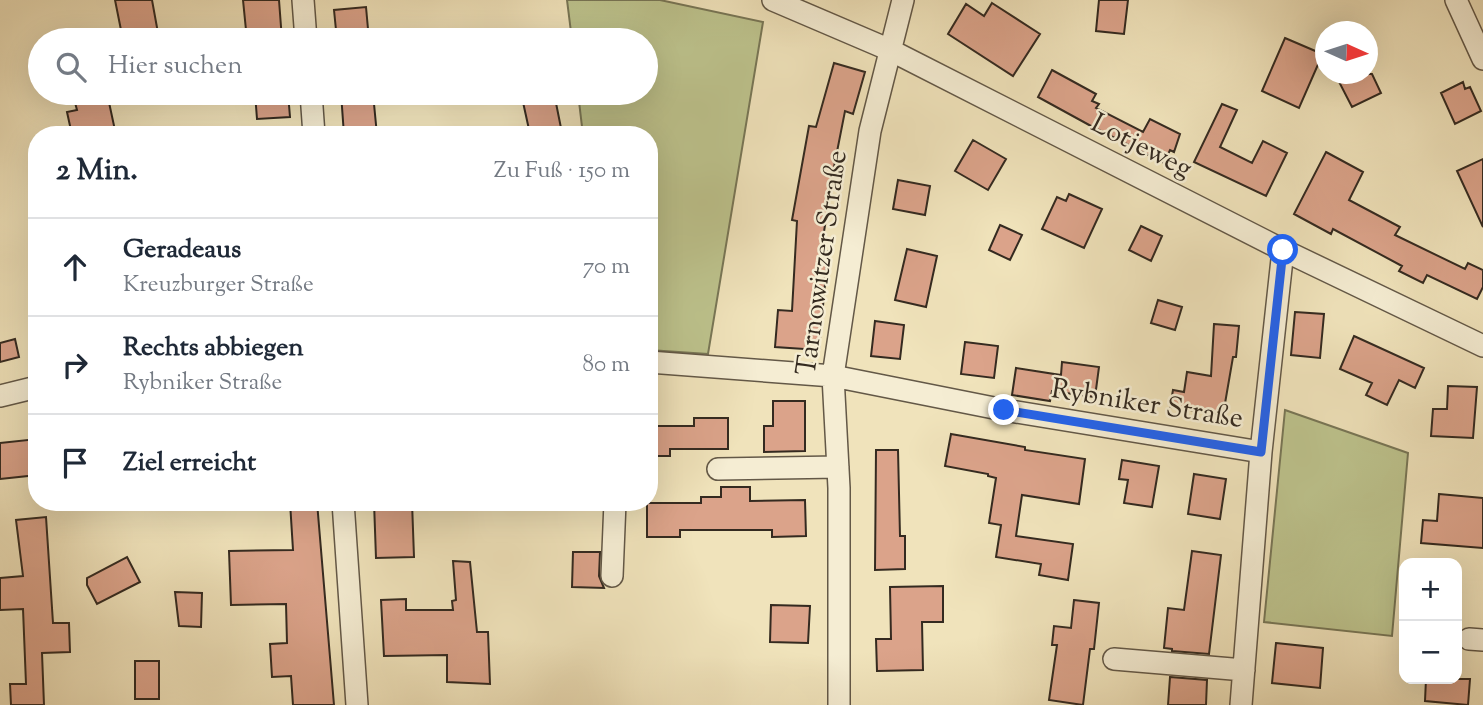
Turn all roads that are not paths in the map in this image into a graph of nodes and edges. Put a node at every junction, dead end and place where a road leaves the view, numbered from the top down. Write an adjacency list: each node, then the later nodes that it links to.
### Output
1 (303, 0): 5 (street)
2 (773, 0): 6 (street, Lotjeweg)
3 (903, 0): 6 (street, Tarnowitzer Straße)
4 (1456, 0): 7 (street)
5 (305, 28)
6 (890, 50): 10 (street, Lotjeweg); 13 (street, Tarnowitzer Straße)
7 (1483, 59)
8 (312, 105): 9 (street)
9 (313, 126)
10 (1283, 250): 11 (street, Lotjeweg); 16 (street)
11 (1483, 346)
12 (658, 363): 13 (street, Rybniker Straße)
13 (833, 376): 16 (street, Rybniker Straße); 17 (street, Tarnowitzer Straße)
14 (28, 389): 15 (street)
15 (0, 396)
16 (1261, 452): 23 (street)
17 (838, 467): 18 (street); 25 (street, Tarnowitzer Straße)
18 (718, 469)
19 (343, 511): 24 (street)
20 (615, 511): 21 (street)
21 (612, 576)
22 (1114, 659): 23 (street)
23 (1244, 670): 26 (street)
24 (357, 705)
25 (839, 705)
26 (1241, 705)

